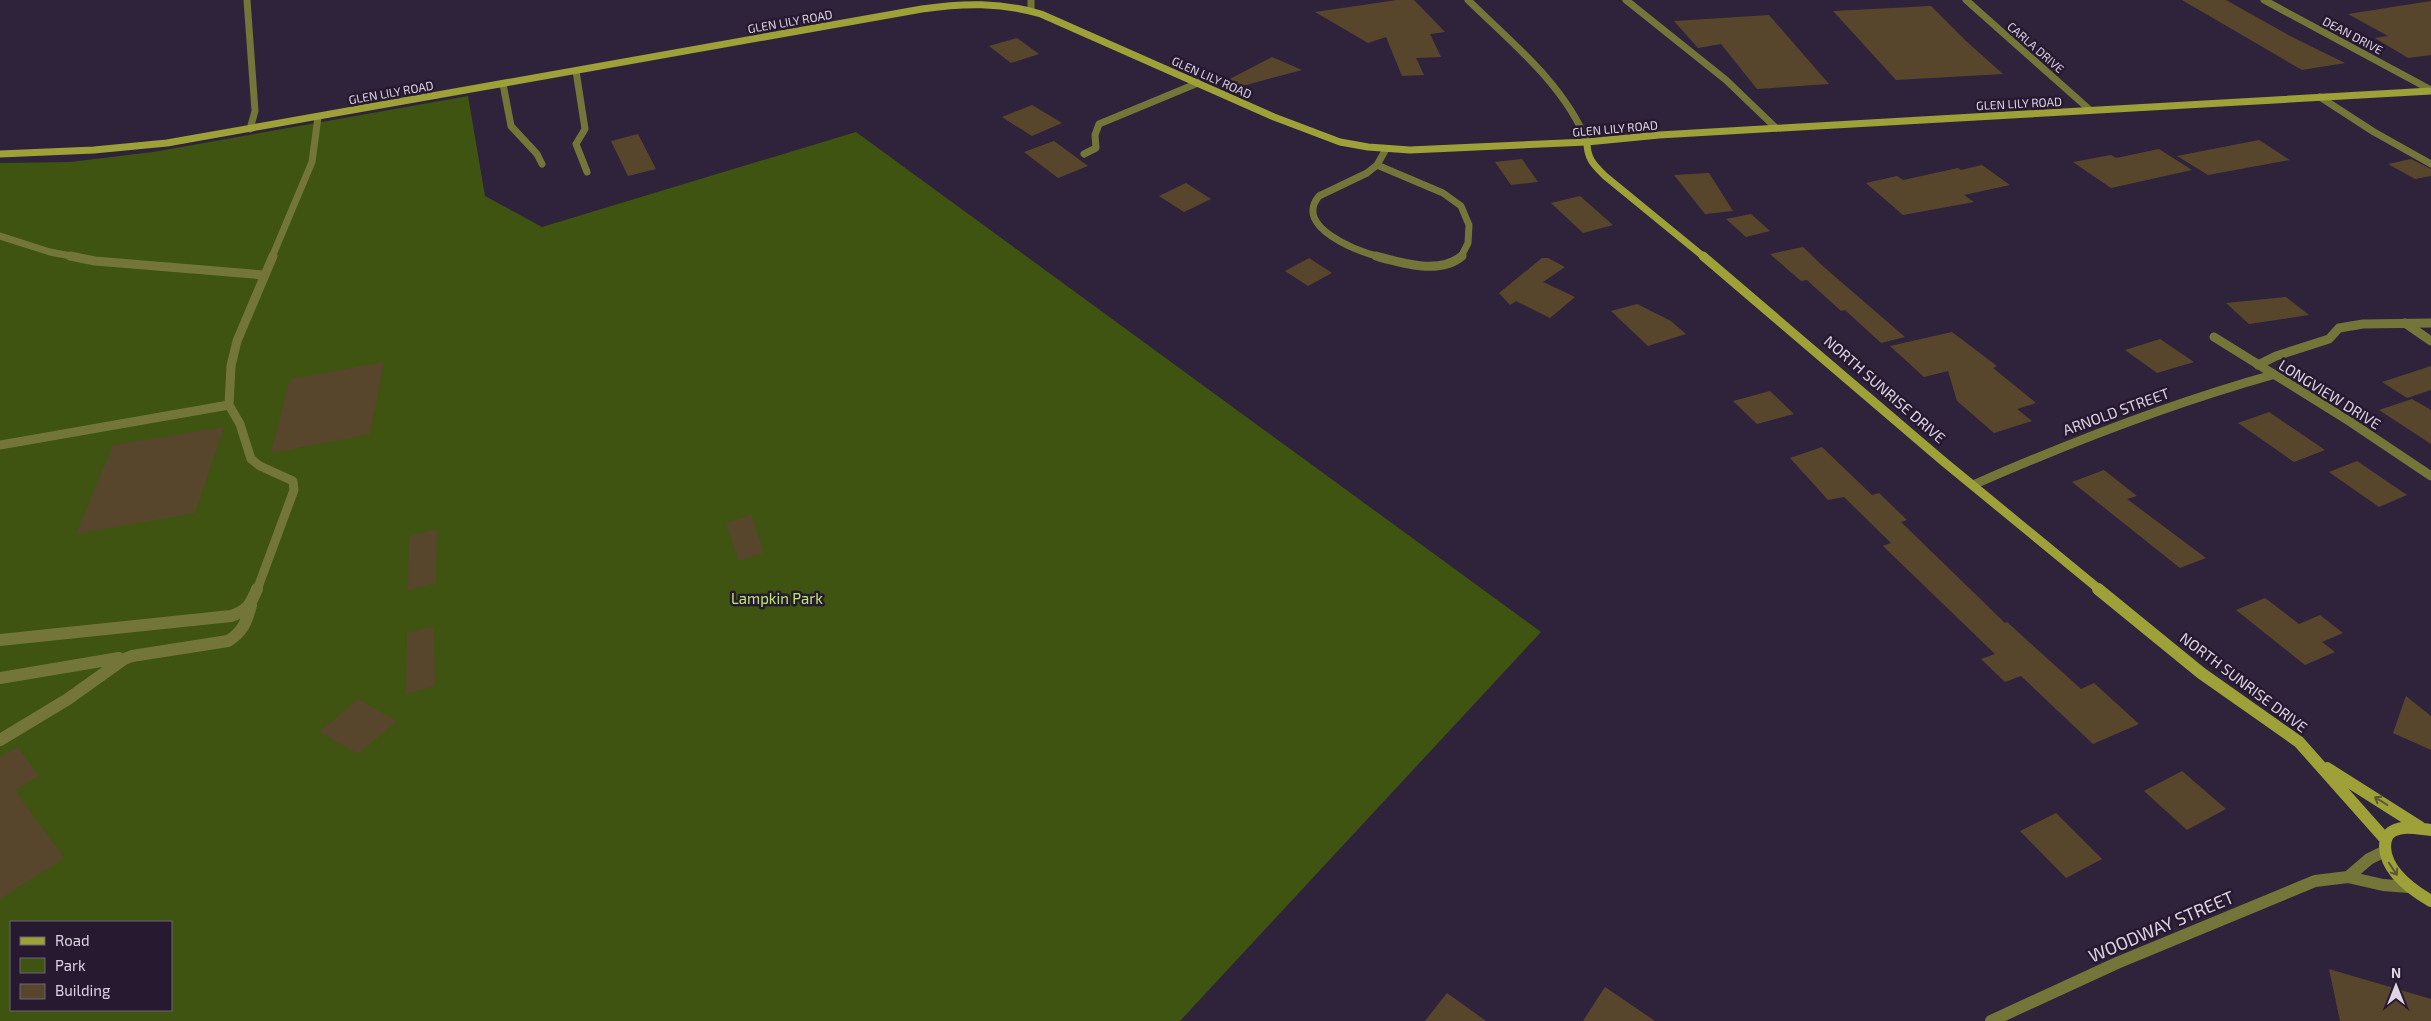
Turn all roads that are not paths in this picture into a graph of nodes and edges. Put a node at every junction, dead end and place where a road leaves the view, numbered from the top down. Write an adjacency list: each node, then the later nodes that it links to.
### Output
1 (247, 0): 16 (street)
2 (1031, 0): 7 (street)
3 (1468, 0): 17 (street, NORTH SUNRISE DRIVE)
4 (1626, 0): 15 (street)
5 (1966, 0): 13 (street, CARLA DRIVE)
6 (2264, 0): 11 (street, DEAN DRIVE)
7 (1031, 10): 8 (street, GLEN LILY ROAD); 9 (street, GLEN LILY ROAD)
8 (576, 70): 10 (street, GLEN LILY ROAD); 24 (street)
9 (1198, 83): 18 (street, GLEN LILY ROAD); 20 (street)
10 (502, 84): 14 (street, GLEN LILY ROAD); 21 (street)
11 (2431, 90): 12 (street, GLEN LILY ROAD)
12 (2320, 97): 13 (street, GLEN LILY ROAD); 22 (street)
13 (2090, 110): 15 (street, GLEN LILY ROAD)
14 (318, 117): 16 (street, GLEN LILY ROAD); 26 (street)
15 (1776, 128): 17 (street, GLEN LILY ROAD)
16 (250, 129): 19 (street, GLEN LILY ROAD)
17 (1587, 142): 18 (street, GLEN LILY ROAD); 36 (street, NORTH SUNRISE DRIVE)
18 (1386, 149): 23 (street)
19 (0, 154)
20 (1084, 154)
21 (542, 164)
22 (2431, 164)
23 (1376, 166): 23 (street)
24 (588, 172)
25 (0, 236): 26 (street)
26 (264, 275): 33 (street)
27 (2405, 323): 28 (street); 30 (street); 31 (street)
28 (2431, 323)
29 (2214, 337): 31 (street, LONGVIEW DRIVE)
30 (2431, 341)
31 (2258, 365): 32 (street, LONGVIEW DRIVE)
32 (2272, 375): 35 (street, LONGVIEW DRIVE); 36 (street, ARNOLD STREET)
33 (229, 406): 34 (street); 37 (street)
34 (0, 445)
35 (2431, 476)
36 (1973, 485): 42 (street, NORTH SUNRISE DRIVE)
37 (251, 606): 38 (street); 39 (street)
38 (0, 640)
39 (132, 656): 40 (street); 41 (street)
40 (0, 678)
41 (0, 740)
42 (2324, 766): 43 (street, NORTH SUNRISE DRIVE, one-way to 42); 44 (street, NORTH SUNRISE DRIVE)
43 (2427, 829): 44 (street, NORTH SUNRISE DRIVE)
44 (2385, 845): 45 (street); 46 (street, NORTH SUNRISE DRIVE, one-way to 46)
45 (2348, 877): 46 (street, WOODWAY STREET); 48 (street, WOODWAY STREET)
46 (2409, 887): 47 (street, NORTH SUNRISE DRIVE)
47 (2431, 901)
48 (1992, 1021)

